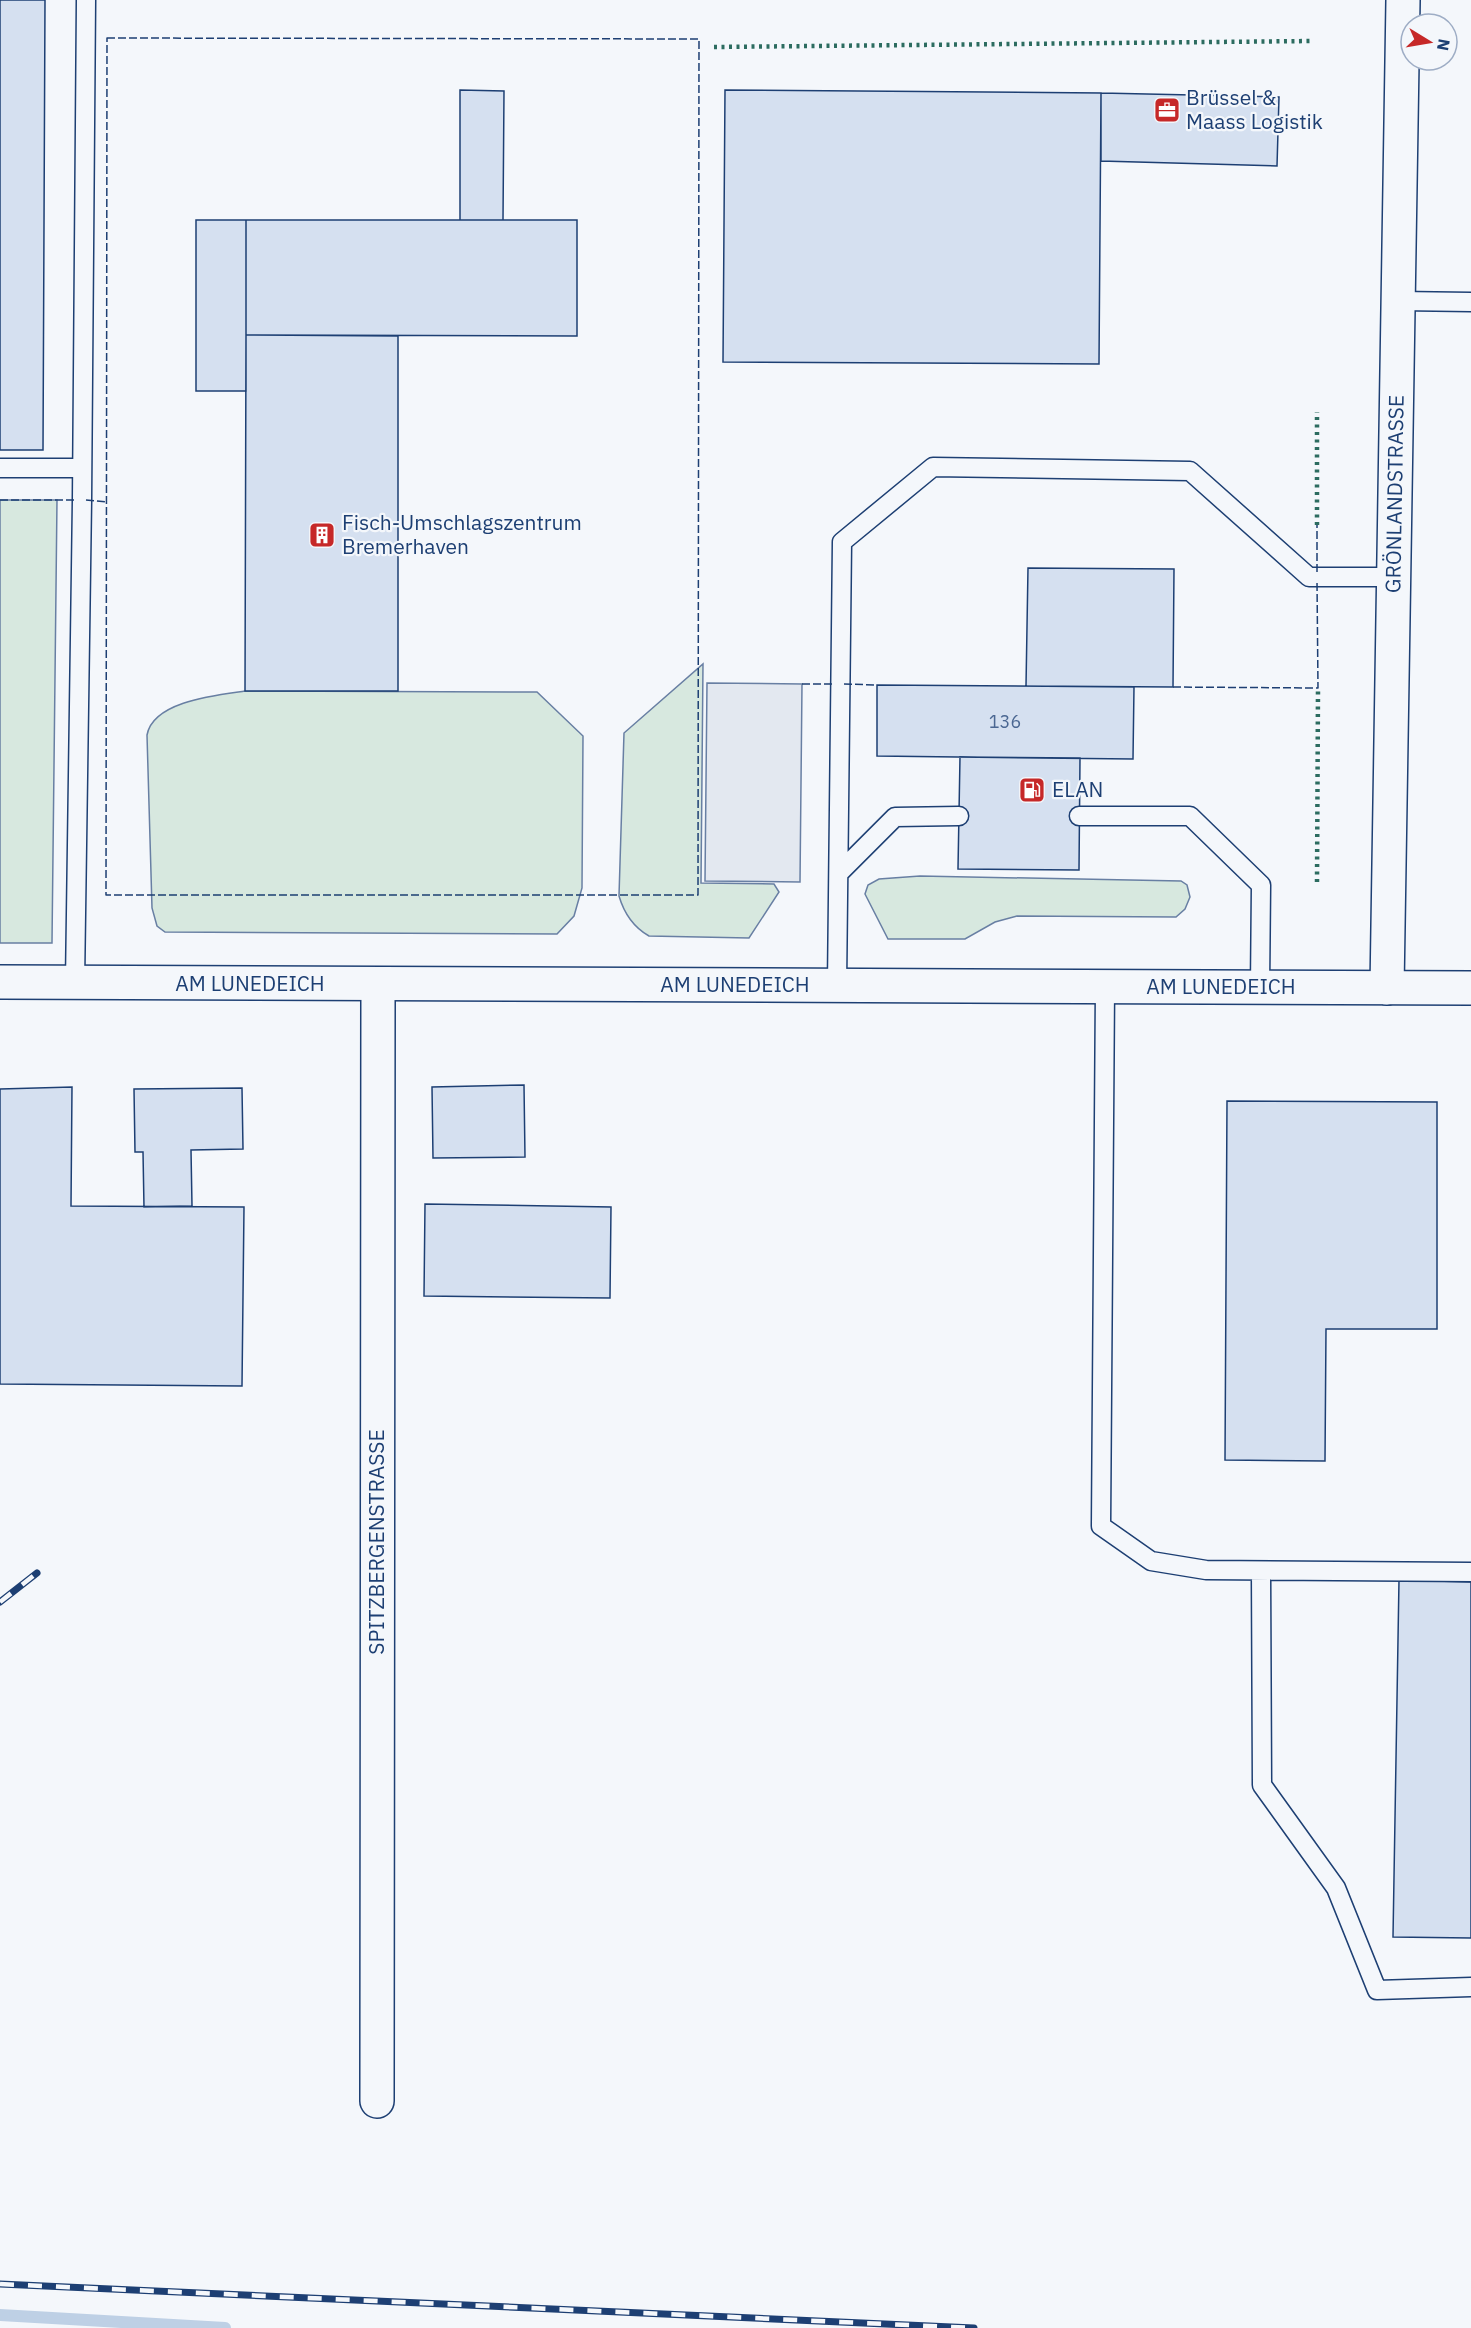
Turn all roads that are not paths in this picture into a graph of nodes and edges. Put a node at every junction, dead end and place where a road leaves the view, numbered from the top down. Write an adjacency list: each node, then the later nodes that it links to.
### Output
1 (86, 0): 6 (lane)
2 (1403, 0): 3 (street, GRÖNLANDSTRASSE)
3 (1399, 301): 4 (lane); 7 (street, GRÖNLANDSTRASSE)
4 (1471, 302)
5 (0, 468): 6 (lane)
6 (81, 468): 12 (lane)
7 (1394, 577): 10 (lane); 17 (street, GRÖNLANDSTRASSE)
8 (959, 816): 10 (lane)
9 (1079, 816): 16 (lane)
10 (839, 873): 14 (lane)
11 (0, 982): 12 (street, AM LUNEDEICH)
12 (75, 983): 13 (street, AM LUNEDEICH)
13 (378, 984): 14 (street, AM LUNEDEICH); 22 (street, SPITZBERGENSTRASSE)
14 (837, 986): 15 (street, AM LUNEDEICH)
15 (1105, 987): 16 (street, AM LUNEDEICH); 19 (lane)
16 (1260, 987): 17 (street, AM LUNEDEICH)
17 (1388, 988): 18 (street, AM LUNEDEICH)
18 (1471, 988)
19 (1262, 1571): 20 (lane); 21 (lane)
20 (1471, 1572)
21 (1471, 1987)
22 (377, 2101)

